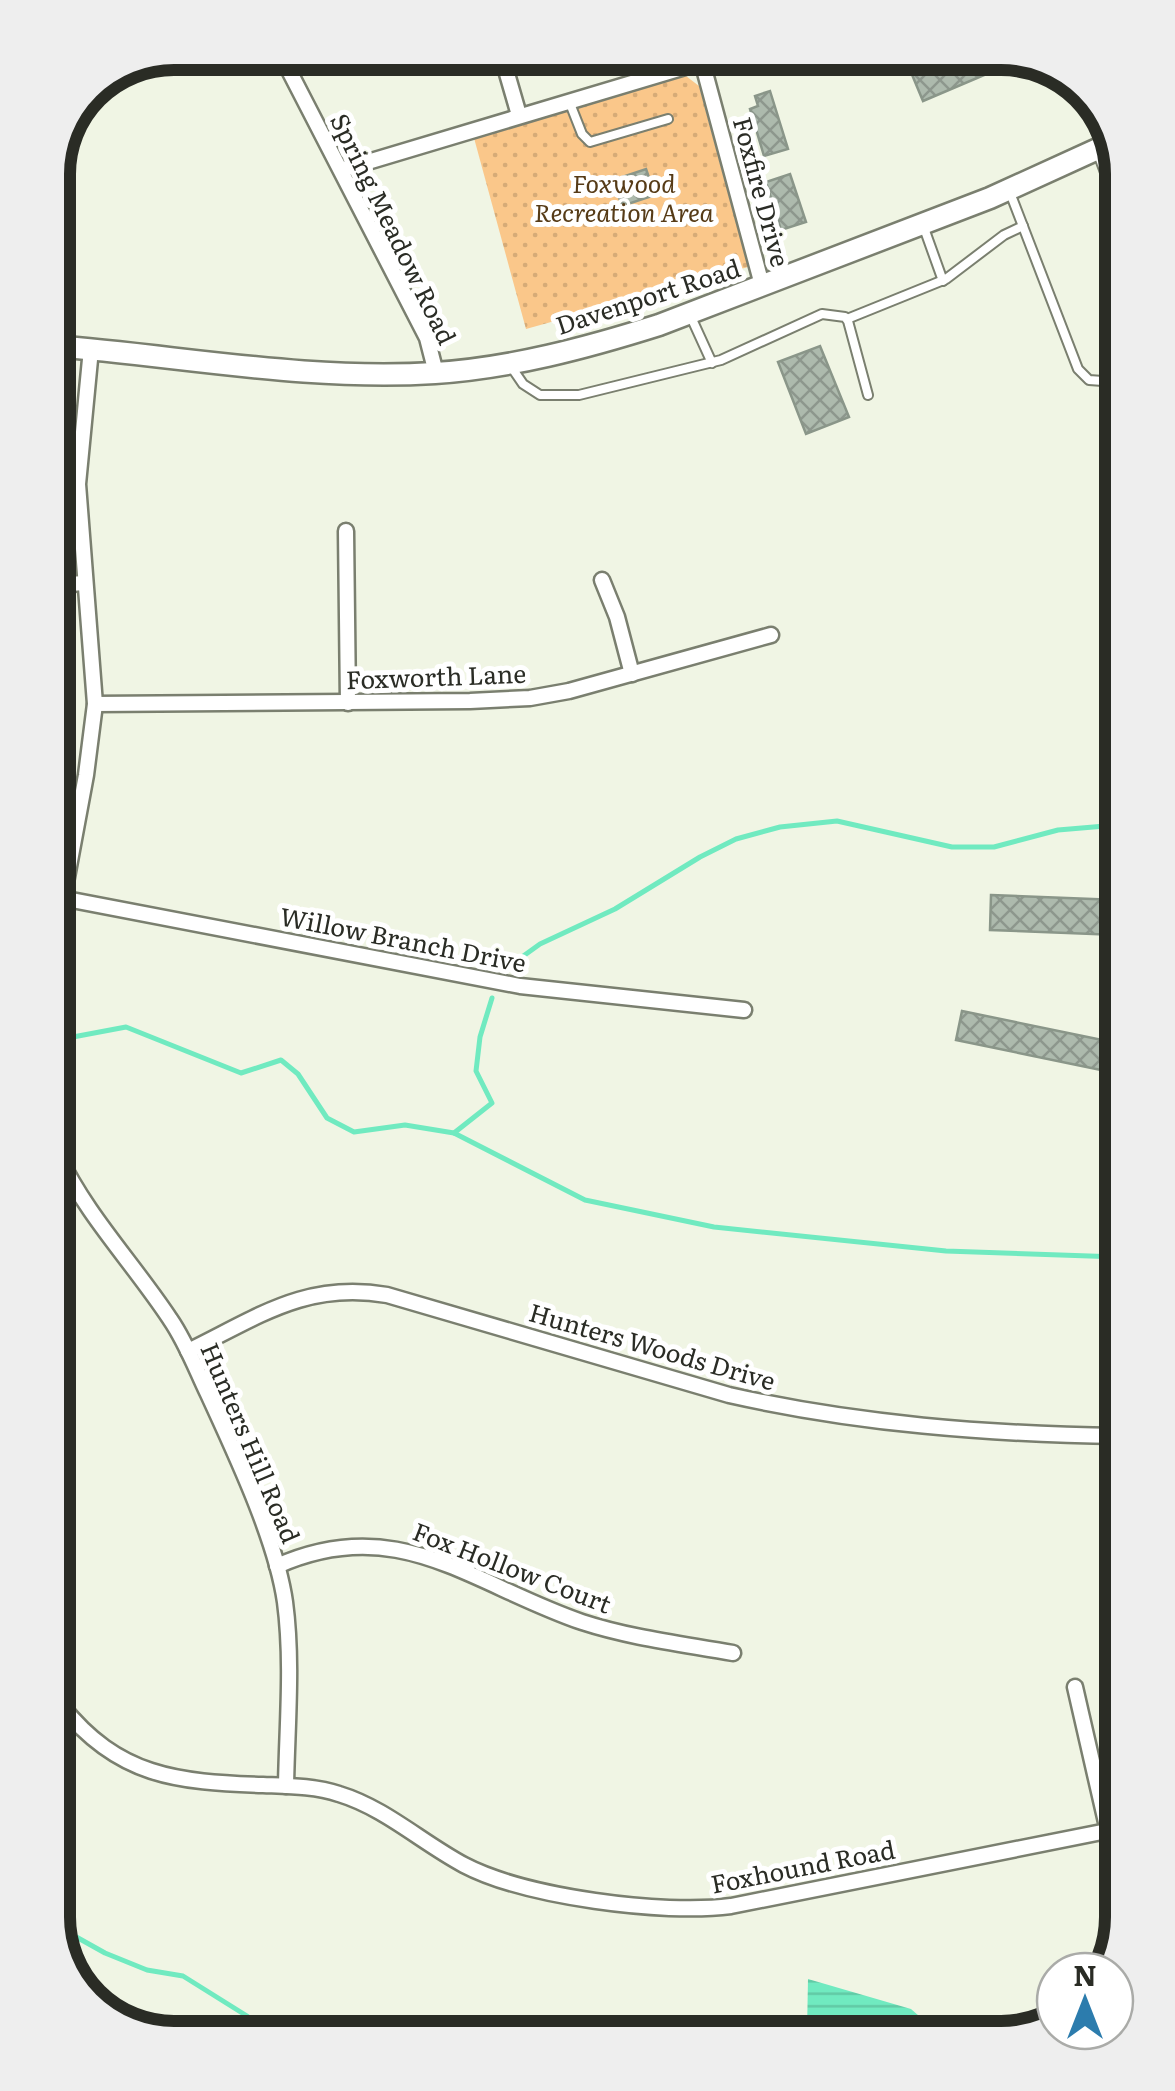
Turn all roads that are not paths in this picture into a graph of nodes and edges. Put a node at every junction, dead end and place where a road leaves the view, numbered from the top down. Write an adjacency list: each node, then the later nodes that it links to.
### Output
1 (289, 70): 9 (street, Spring Meadow Road)
2 (506, 70): 6 (street)
3 (662, 70): 5 (street)
4 (704, 70): 14 (street, Foxfire Drive)
5 (569, 101): 6 (street); 7 (lane)
6 (519, 115): 9 (street)
7 (668, 120)
8 (1101, 148): 10 (street, Davenport Road)
9 (341, 170): 21 (street, Spring Meadow Road)
10 (1009, 190): 11 (street, Davenport Road); 12 (lane)
11 (922, 224): 13 (lane); 14 (street, Davenport Road)
12 (1023, 226): 13 (lane); 22 (lane)
13 (943, 280): 16 (lane)
14 (762, 285): 15 (street, Davenport Road)
15 (689, 313): 19 (lane); 20 (street, Davenport Road)
16 (846, 319): 19 (lane); 23 (lane)
17 (70, 347): 18 (street, Davenport Road)
18 (91, 349): 21 (street, Davenport Road); 27 (street)
19 (712, 363): 20 (lane)
20 (510, 364): 21 (street, Davenport Road)
21 (436, 373)
22 (1105, 380)
23 (868, 395)
24 (346, 531): 30 (street)
25 (602, 580): 29 (street)
26 (70, 584): 27 (street)
27 (84, 584): 31 (street)
28 (771, 635): 29 (street, Foxworth Lane)
29 (632, 674): 30 (street, Foxworth Lane)
30 (348, 702): 31 (street, Foxworth Lane)
31 (94, 704): 32 (street)
32 (70, 851)
33 (70, 900): 34 (street, Willow Branch Drive)
34 (744, 1010)
35 (70, 1177): 36 (street, Hunters Hill Road)
36 (188, 1351): 37 (street, Hunters Woods Drive); 38 (street, Hunters Hill Road)
37 (1105, 1435)
38 (277, 1566): 39 (street, Fox Hollow Court); 42 (street, Hunters Hill Road)
39 (733, 1653)
40 (1076, 1687): 43 (street)
41 (70, 1715): 42 (street, Foxhound Road)
42 (286, 1786): 44 (street, Foxhound Road)
43 (1105, 1793)
44 (1105, 1831)

